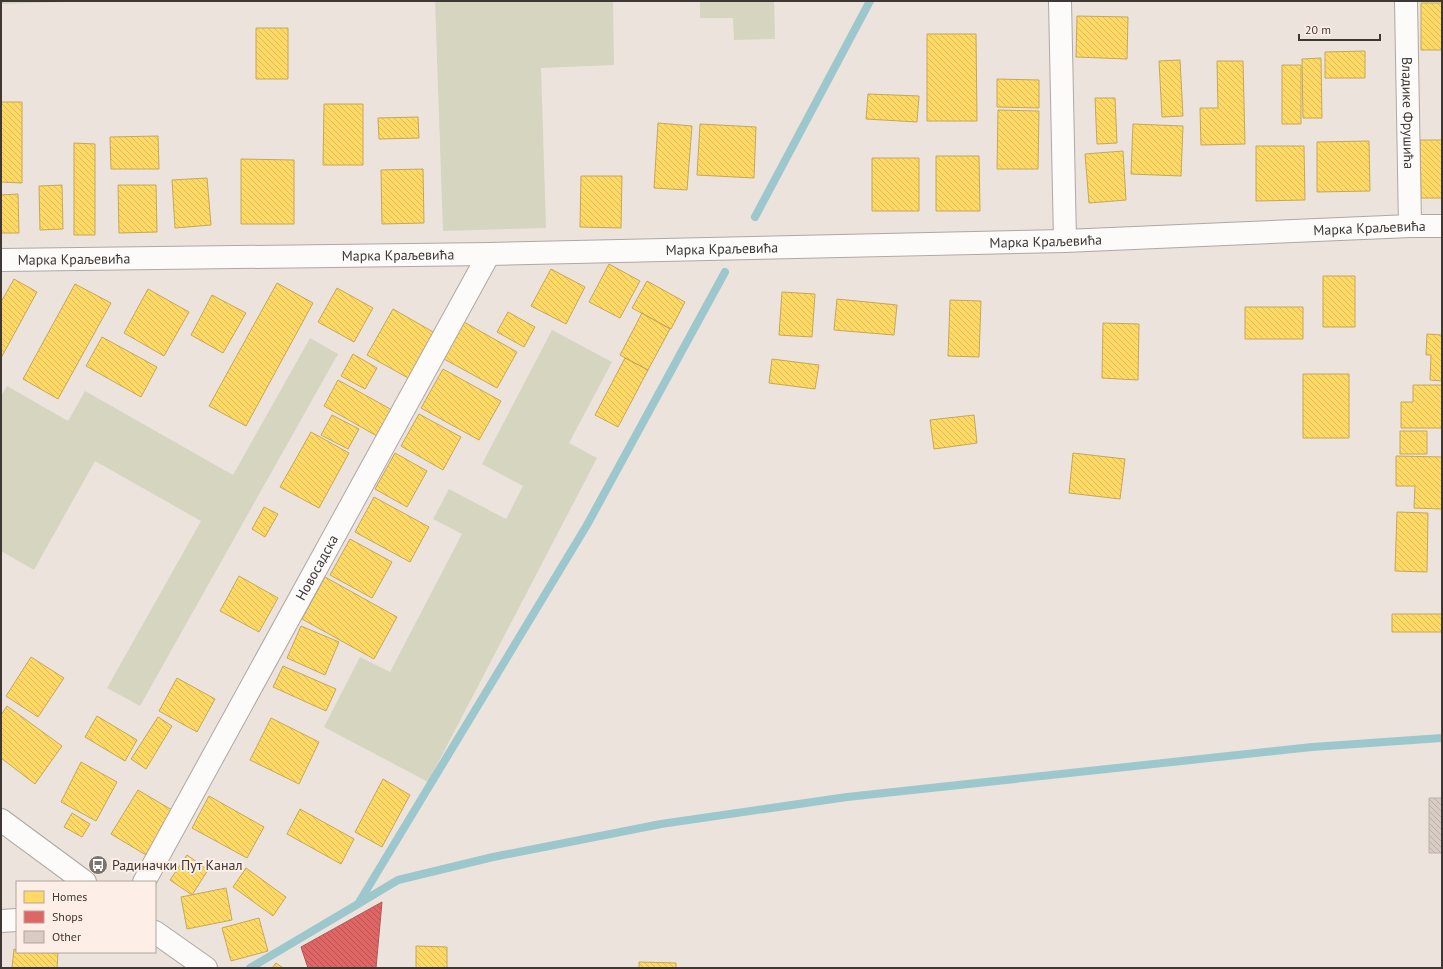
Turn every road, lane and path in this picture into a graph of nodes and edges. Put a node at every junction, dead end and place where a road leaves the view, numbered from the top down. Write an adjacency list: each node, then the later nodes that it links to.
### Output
1 (1060, 1): 5 (street)
2 (1406, 1): 3 (street, Владике Фрушића)
3 (1410, 226): 4 (street, Марка Краљевића); 5 (street, Марка Краљевића)
4 (1442, 226)
5 (1065, 241): 6 (street, Марка Краљевића)
6 (489, 254): 7 (street, Марка Краљевића); 10 (street, Новосадска)
7 (1, 260)
8 (1, 820): 9 (street)
9 (84, 881)
10 (145, 881)
11 (16, 920): 12 (street)
12 (1, 921)
13 (156, 933): 14 (street)
14 (206, 968)

